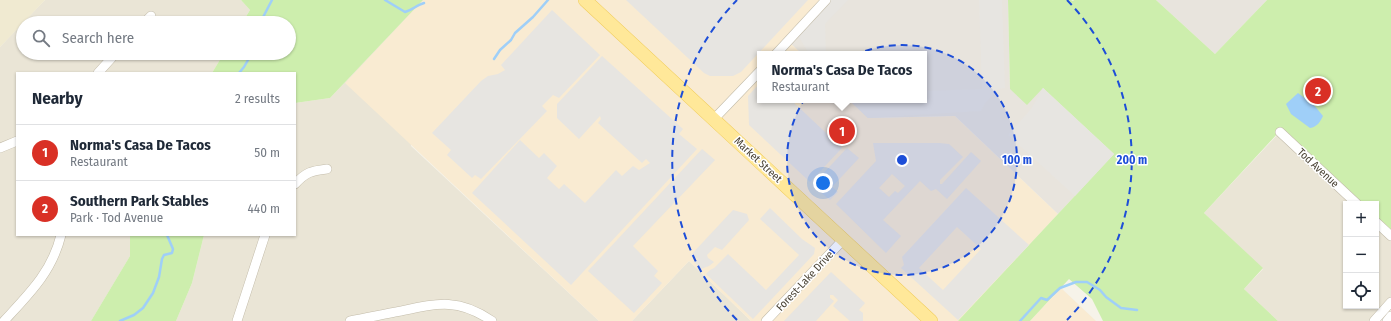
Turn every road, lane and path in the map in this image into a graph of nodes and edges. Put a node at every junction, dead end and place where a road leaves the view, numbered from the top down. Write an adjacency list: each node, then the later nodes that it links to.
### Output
1 (585, 0): 7 (main road, Market Street)
2 (826, 0): 3 (street)
3 (779, 51)
4 (110, 60): 5 (street)
5 (99, 72)
6 (757, 74): 7 (street)
7 (714, 119): 18 (main road, Market Street)
8 (1280, 132): 13 (street, Tod Avenue)
9 (16, 141): 10 (street)
10 (0, 148)
11 (328, 169): 12 (street)
12 (296, 183)
13 (1354, 201)
14 (1379, 225): 17 (street)
15 (61, 236): 22 (street)
16 (265, 236): 21 (street)
17 (1391, 236)
18 (843, 240): 26 (street, Forest-Lake Drive); 27 (main road, Market Street)
19 (1391, 302): 28 (street)
20 (1391, 316): 29 (street)
21 (238, 320): 23 (street)
22 (4, 321)
23 (248, 321)
24 (350, 321): 25 (street)
25 (492, 321)
26 (766, 321)
27 (931, 321)
28 (1374, 321)
29 (1387, 321)

